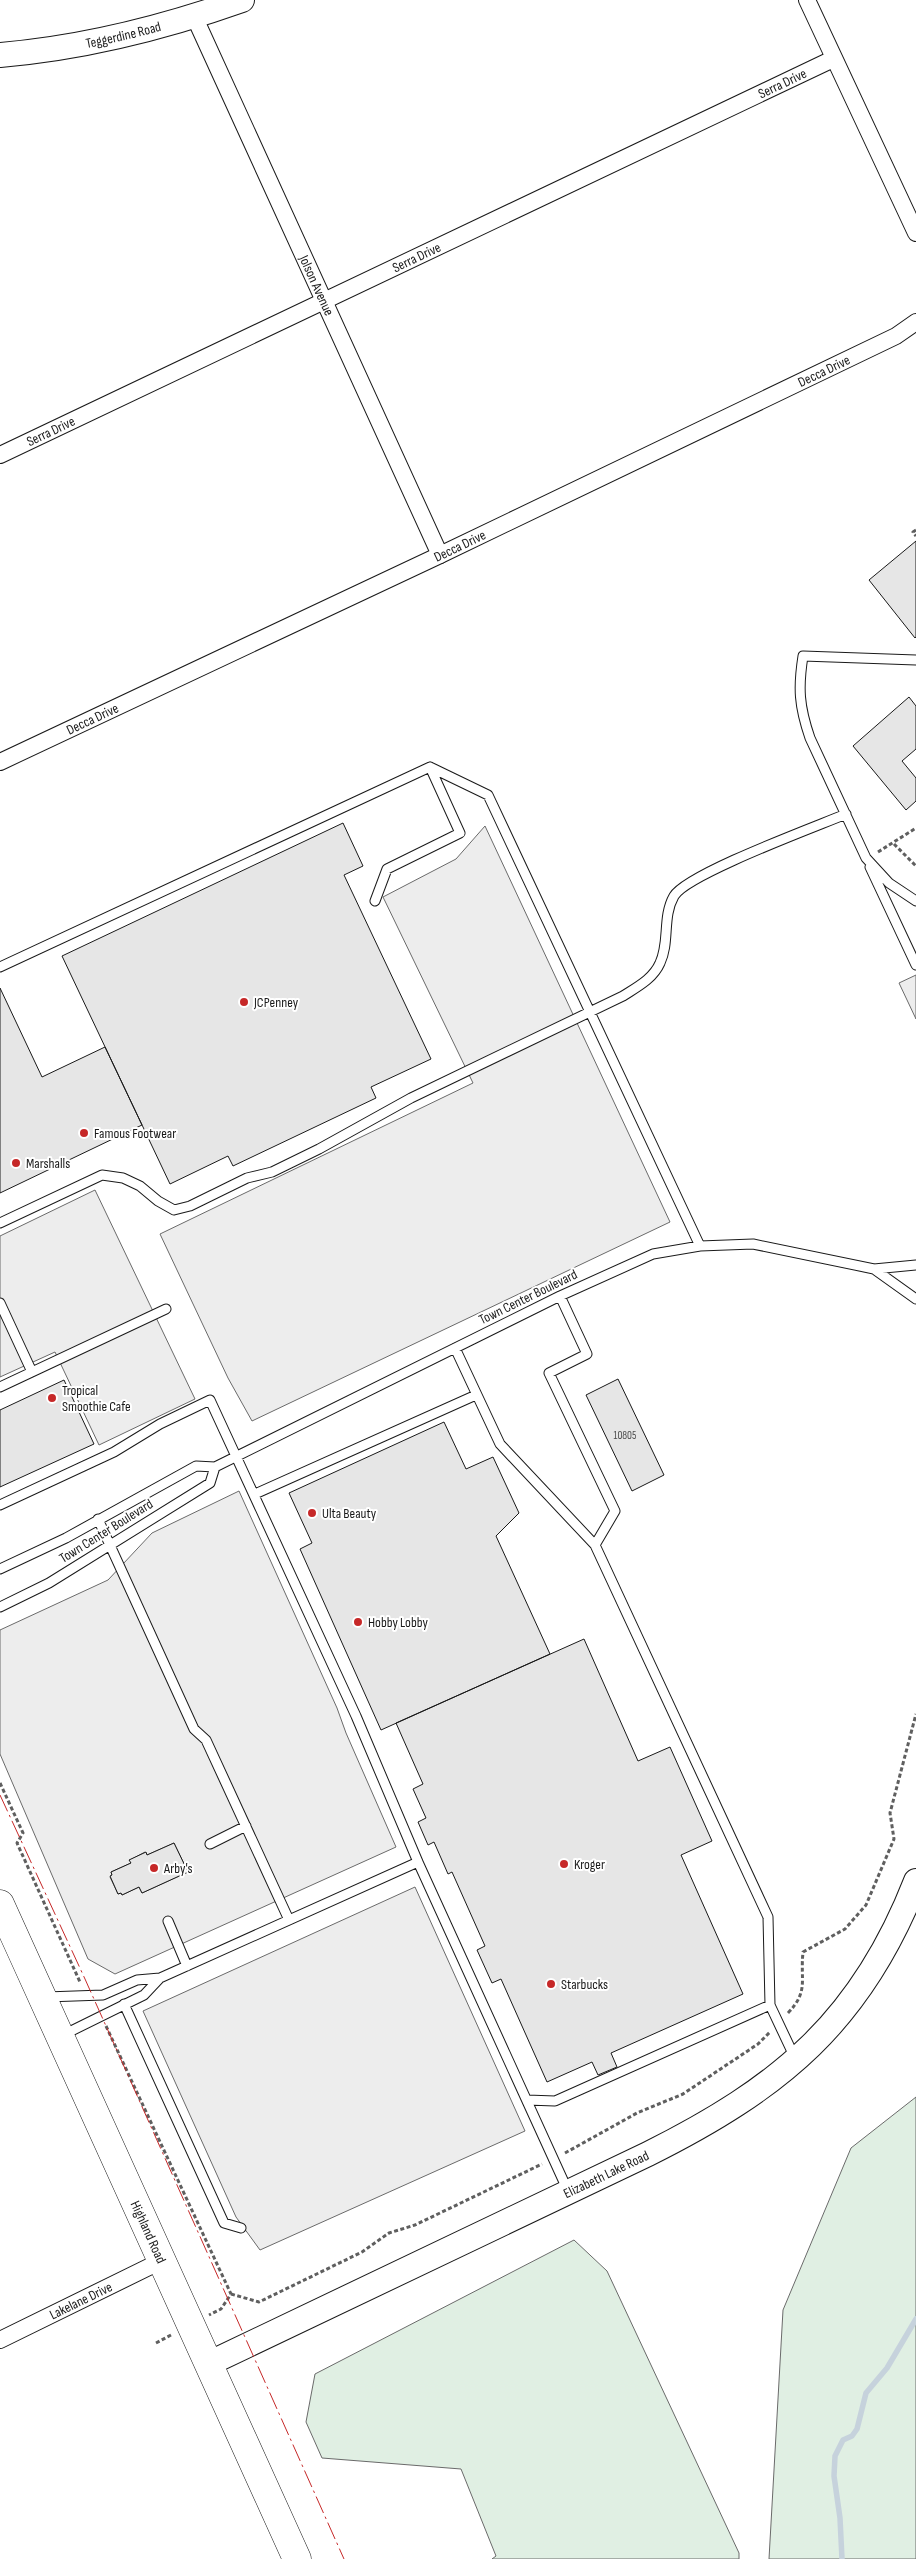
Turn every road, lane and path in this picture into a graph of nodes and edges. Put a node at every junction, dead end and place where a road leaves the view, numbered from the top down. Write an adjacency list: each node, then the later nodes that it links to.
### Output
1 (242, 0): 3 (street, Teggerdine Road)
2 (807, 0): 5 (street)
3 (194, 16): 4 (street, Teggerdine Road); 7 (street, Jolson Avenue)
4 (0, 55)
5 (834, 60): 6 (street); 7 (street, Serra Drive)
6 (916, 233)
7 (324, 301): 9 (street, Serra Drive); 12 (street, Jolson Avenue)
8 (916, 322): 12 (street, Decca Drive)
9 (0, 455)
10 (916, 530): 11 (path)
11 (916, 536)
12 (440, 555): 14 (street, Decca Drive)
13 (916, 660): 16 (lane)
14 (0, 762)
15 (430, 768): 21 (lane); 24 (lane); 25 (lane)
16 (846, 814): 19 (lane); 25 (lane)
17 (916, 828): 18 (path)
18 (894, 844): 19 (path); 20 (path)
19 (866, 858): 22 (lane); 23 (lane)
20 (916, 866)
21 (375, 901)
22 (916, 901)
23 (916, 965)
24 (0, 967)
25 (591, 1013): 26 (lane); 27 (lane)
26 (0, 1223)
27 (700, 1246): 29 (lane, Town Center Boulevard); 30 (lane, Town Center Boulevard)
28 (916, 1265): 29 (lane, Town Center Boulevard)
29 (874, 1269): 31 (lane, Town Center Boulevard)
30 (560, 1296): 34 (lane, Town Center Boulevard); 44 (lane)
31 (916, 1300)
32 (0, 1303): 35 (lane)
33 (166, 1309): 35 (lane)
34 (455, 1348): 37 (lane); 38 (lane, Town Center Boulevard)
35 (32, 1372): 36 (lane)
36 (0, 1387)
37 (476, 1394): 40 (lane); 44 (lane)
38 (237, 1455): 39 (lane, Town Center Boulevard); 40 (lane); 41 (lane)
39 (215, 1467): 42 (lane, Town Center Boulevard); 43 (lane, Town Center Boulevard)
40 (255, 1494): 50 (lane)
41 (0, 1505)
42 (98, 1519): 43 (lane); 45 (lane, Town Center Boulevard)
43 (110, 1544): 46 (lane, Town Center Boulevard); 48 (lane)
44 (596, 1545): 60 (lane)
45 (0, 1569)
46 (0, 1607)
47 (0, 1783): 57 (path)
48 (246, 1826): 49 (lane); 53 (lane)
49 (210, 1844)
50 (418, 1862): 53 (lane); 64 (lane)
51 (916, 1881): 63 (street, Elizabeth Lake Road)
52 (0, 1904): 58 (highway, Highland Road)
53 (288, 1920): 55 (lane)
54 (168, 1921): 55 (lane)
55 (187, 1966): 56 (lane)
56 (160, 1978): 58 (lane); 59 (lane)
57 (82, 1986)
58 (42, 1997): 62 (highway, Highland Road)
59 (124, 2004): 62 (lane); 66 (lane)
60 (770, 2005): 63 (lane); 64 (lane)
61 (105, 2024): 68 (path)
62 (60, 2036): 67 (highway, Highland Road)
63 (796, 2062): 65 (street, Elizabeth Lake Road)
64 (527, 2100): 65 (lane)
65 (569, 2191): 70 (street, Elizabeth Lake Road)
66 (241, 2228)
67 (161, 2261): 69 (street, Lakelane Drive); 70 (highway, Highland Road)
68 (222, 2309)
69 (0, 2340)
70 (208, 2364): 71 (highway, Highland Road)
71 (297, 2559)

